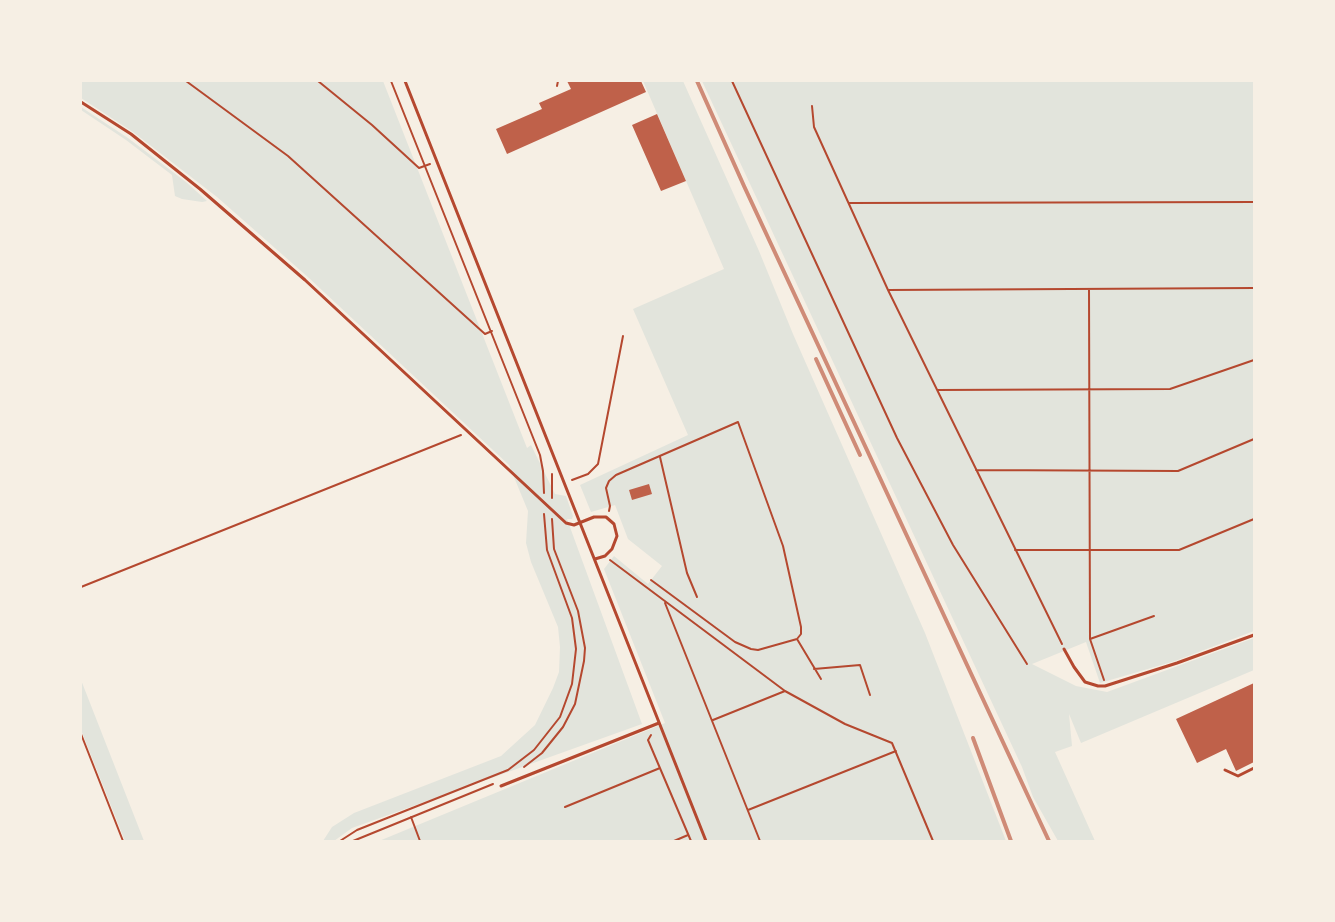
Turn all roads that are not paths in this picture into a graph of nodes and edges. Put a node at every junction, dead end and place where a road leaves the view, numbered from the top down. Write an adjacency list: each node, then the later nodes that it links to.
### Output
1 (405, 81): 3 (lane)
2 (81, 102): 3 (lane)
3 (580, 523): 4 (lane); 4 (lane)
4 (596, 559): 7 (lane)
5 (1254, 635): 6 (lane)
6 (1064, 649)
7 (659, 723): 10 (lane); 11 (lane)
8 (1254, 768): 9 (lane)
9 (1225, 770)
10 (500, 784)
11 (706, 841)

